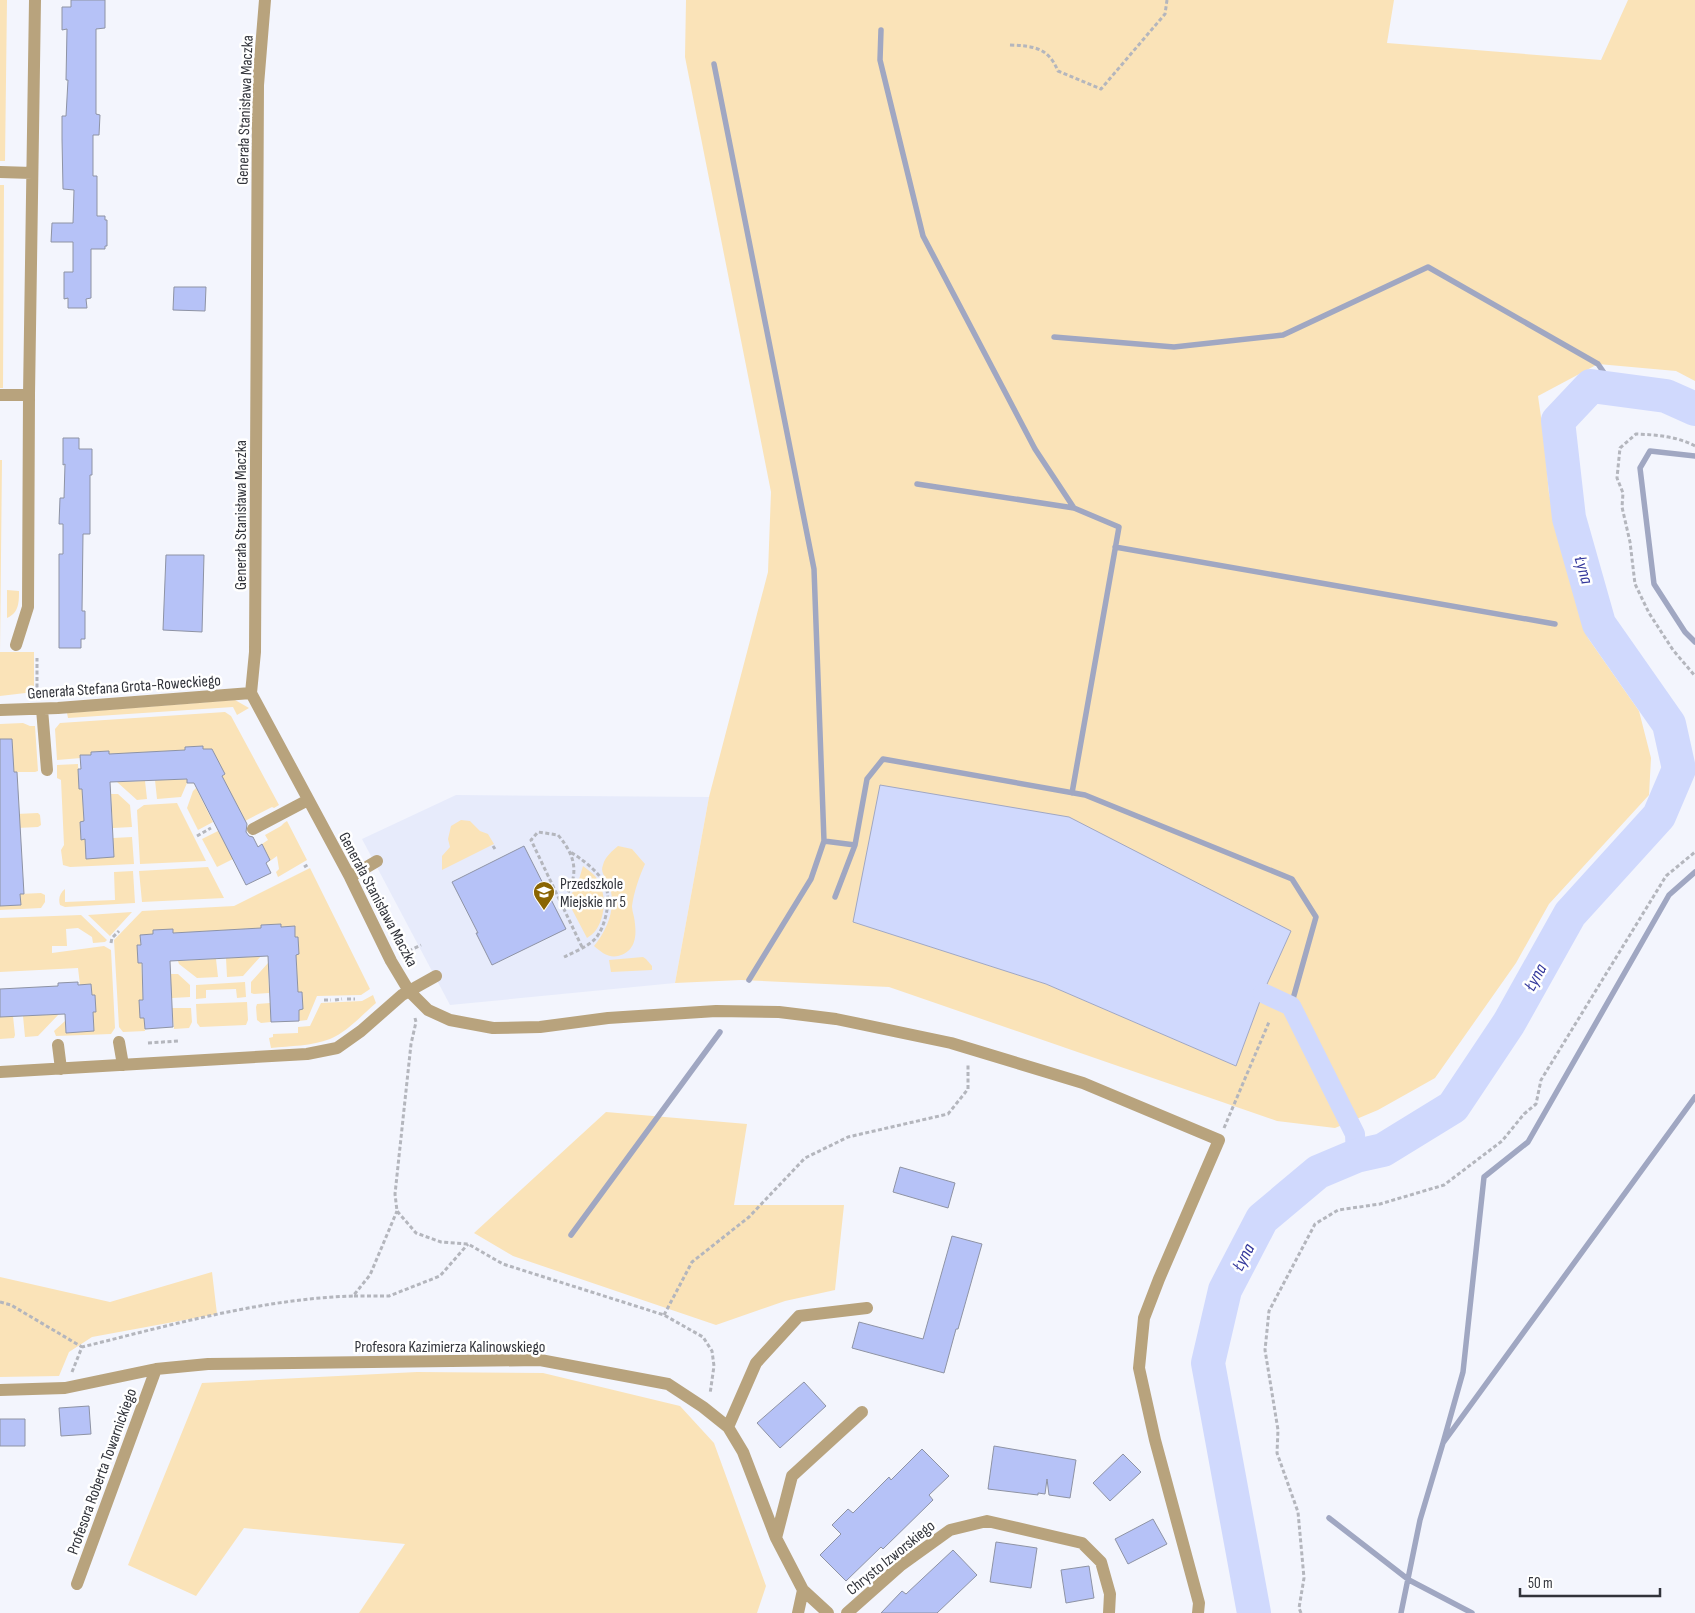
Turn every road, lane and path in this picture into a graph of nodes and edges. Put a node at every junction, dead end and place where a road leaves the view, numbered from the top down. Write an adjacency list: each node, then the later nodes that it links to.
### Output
1 (34, 0): 6 (street)
2 (265, 0): 14 (street, Generała Stanisława Maczka)
3 (1168, 0): 4 (path)
4 (1010, 45)
5 (0, 172): 6 (street)
6 (32, 173): 8 (street)
7 (0, 395): 8 (street)
8 (29, 395): 10 (street)
9 (1695, 446): 12 (path)
10 (16, 645)
11 (38, 658): 13 (path)
12 (1695, 676)
13 (37, 689)
14 (251, 693): 15 (street, Generała Stefana Grota-Roweckiego); 18 (street, Generała Stanisława Maczka)
15 (42, 709): 16 (street, Generała Stefana Grota-Roweckiego); 17 (street)
16 (0, 710)
17 (47, 770)
18 (308, 800): 20 (street); 27 (street, Generała Stanisława Maczka)
19 (211, 828): 21 (path)
20 (253, 829)
21 (197, 836)
22 (570, 852): 28 (path); 28 (path); 31 (path)
23 (1695, 852): 70 (path)
24 (377, 861): 27 (street)
25 (309, 864): 26 (path)
26 (304, 867)
27 (350, 878): 34 (street, Generała Stanisława Maczka)
28 (562, 904): 31 (path)
29 (118, 931): 30 (path)
30 (110, 943)
31 (582, 947): 32 (path)
32 (564, 957)
33 (436, 976): 34 (street)
34 (409, 991): 43 (street, Generała Stanisława Maczka); 45 (street); 49 (path)
35 (342, 999): 38 (path)
36 (347, 999): 37 (path)
37 (355, 999)
38 (324, 1000)
39 (1269, 1022): 48 (path)
40 (119, 1042): 45 (street)
41 (178, 1042): 42 (path)
42 (148, 1043)
43 (951, 1043): 48 (street, Generała Stanisława Maczka); 54 (path)
44 (58, 1045): 46 (street)
45 (123, 1065): 46 (street)
46 (61, 1069): 47 (street)
47 (0, 1072)
48 (1219, 1140): 69 (street)
49 (397, 1212): 50 (path); 51 (path)
50 (468, 1244): 51 (path); 54 (path)
51 (353, 1296): 55 (path)
52 (0, 1302): 55 (path)
53 (867, 1308): 61 (street)
54 (664, 1314): 59 (path)
55 (82, 1347): 57 (path)
56 (156, 1369): 57 (street, Profesora Kazimierza Kalinowskiego); 59 (street, Profesora Kazimierza Kalinowskiego); 63 (street, Profesora Roberta Towarnickiego)
57 (65, 1388): 58 (street)
58 (0, 1390)
59 (703, 1407): 61 (street, Profesora Kazimierza Kalinowskiego)
60 (862, 1412): 62 (street)
61 (728, 1427): 62 (street, Profesora Kazimierza Kalinowskiego)
62 (776, 1538): 64 (street, Profesora Kazimierza Kalinowskiego)
63 (77, 1584)
64 (803, 1590): 65 (street); 66 (street, Profesora Kazimierza Kalinowskiego)
65 (798, 1613)
66 (828, 1613)
67 (847, 1613): 68 (street, Chrysto Izworskiego)
68 (1109, 1613)
69 (1198, 1613)
70 (1300, 1613)

